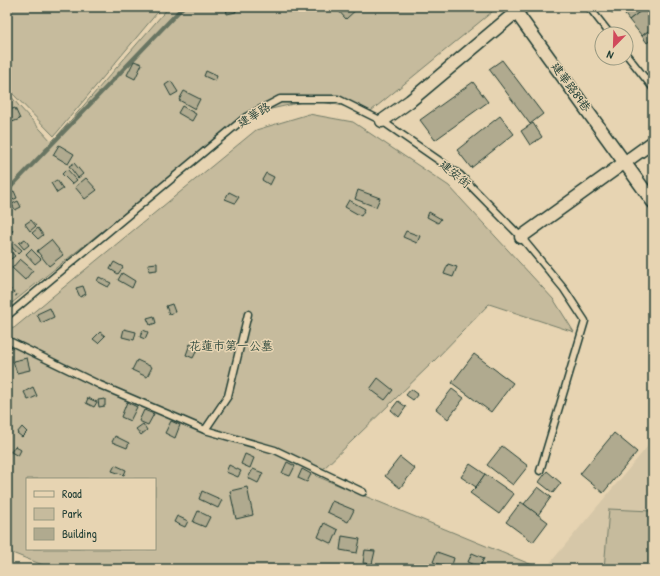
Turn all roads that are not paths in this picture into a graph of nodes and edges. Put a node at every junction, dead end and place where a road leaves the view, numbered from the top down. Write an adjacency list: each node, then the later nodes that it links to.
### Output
1 (589, 7): 3 (lane)
2 (520, 9): 6 (street); 8 (street, 建華路89巷)
3 (604, 26)
4 (634, 64): 5 (lane)
5 (653, 88)
6 (382, 121): 10 (lane, 建安街); 12 (lane, 建華路)
7 (653, 142): 8 (street)
8 (625, 162): 9 (street, 建華路89巷); 10 (street)
9 (653, 202)
10 (521, 237): 15 (lane, 建安街)
11 (248, 314): 14 (lane)
12 (7, 316)
13 (7, 340): 14 (lane)
14 (205, 430): 16 (lane)
15 (540, 471)
16 (363, 492)

